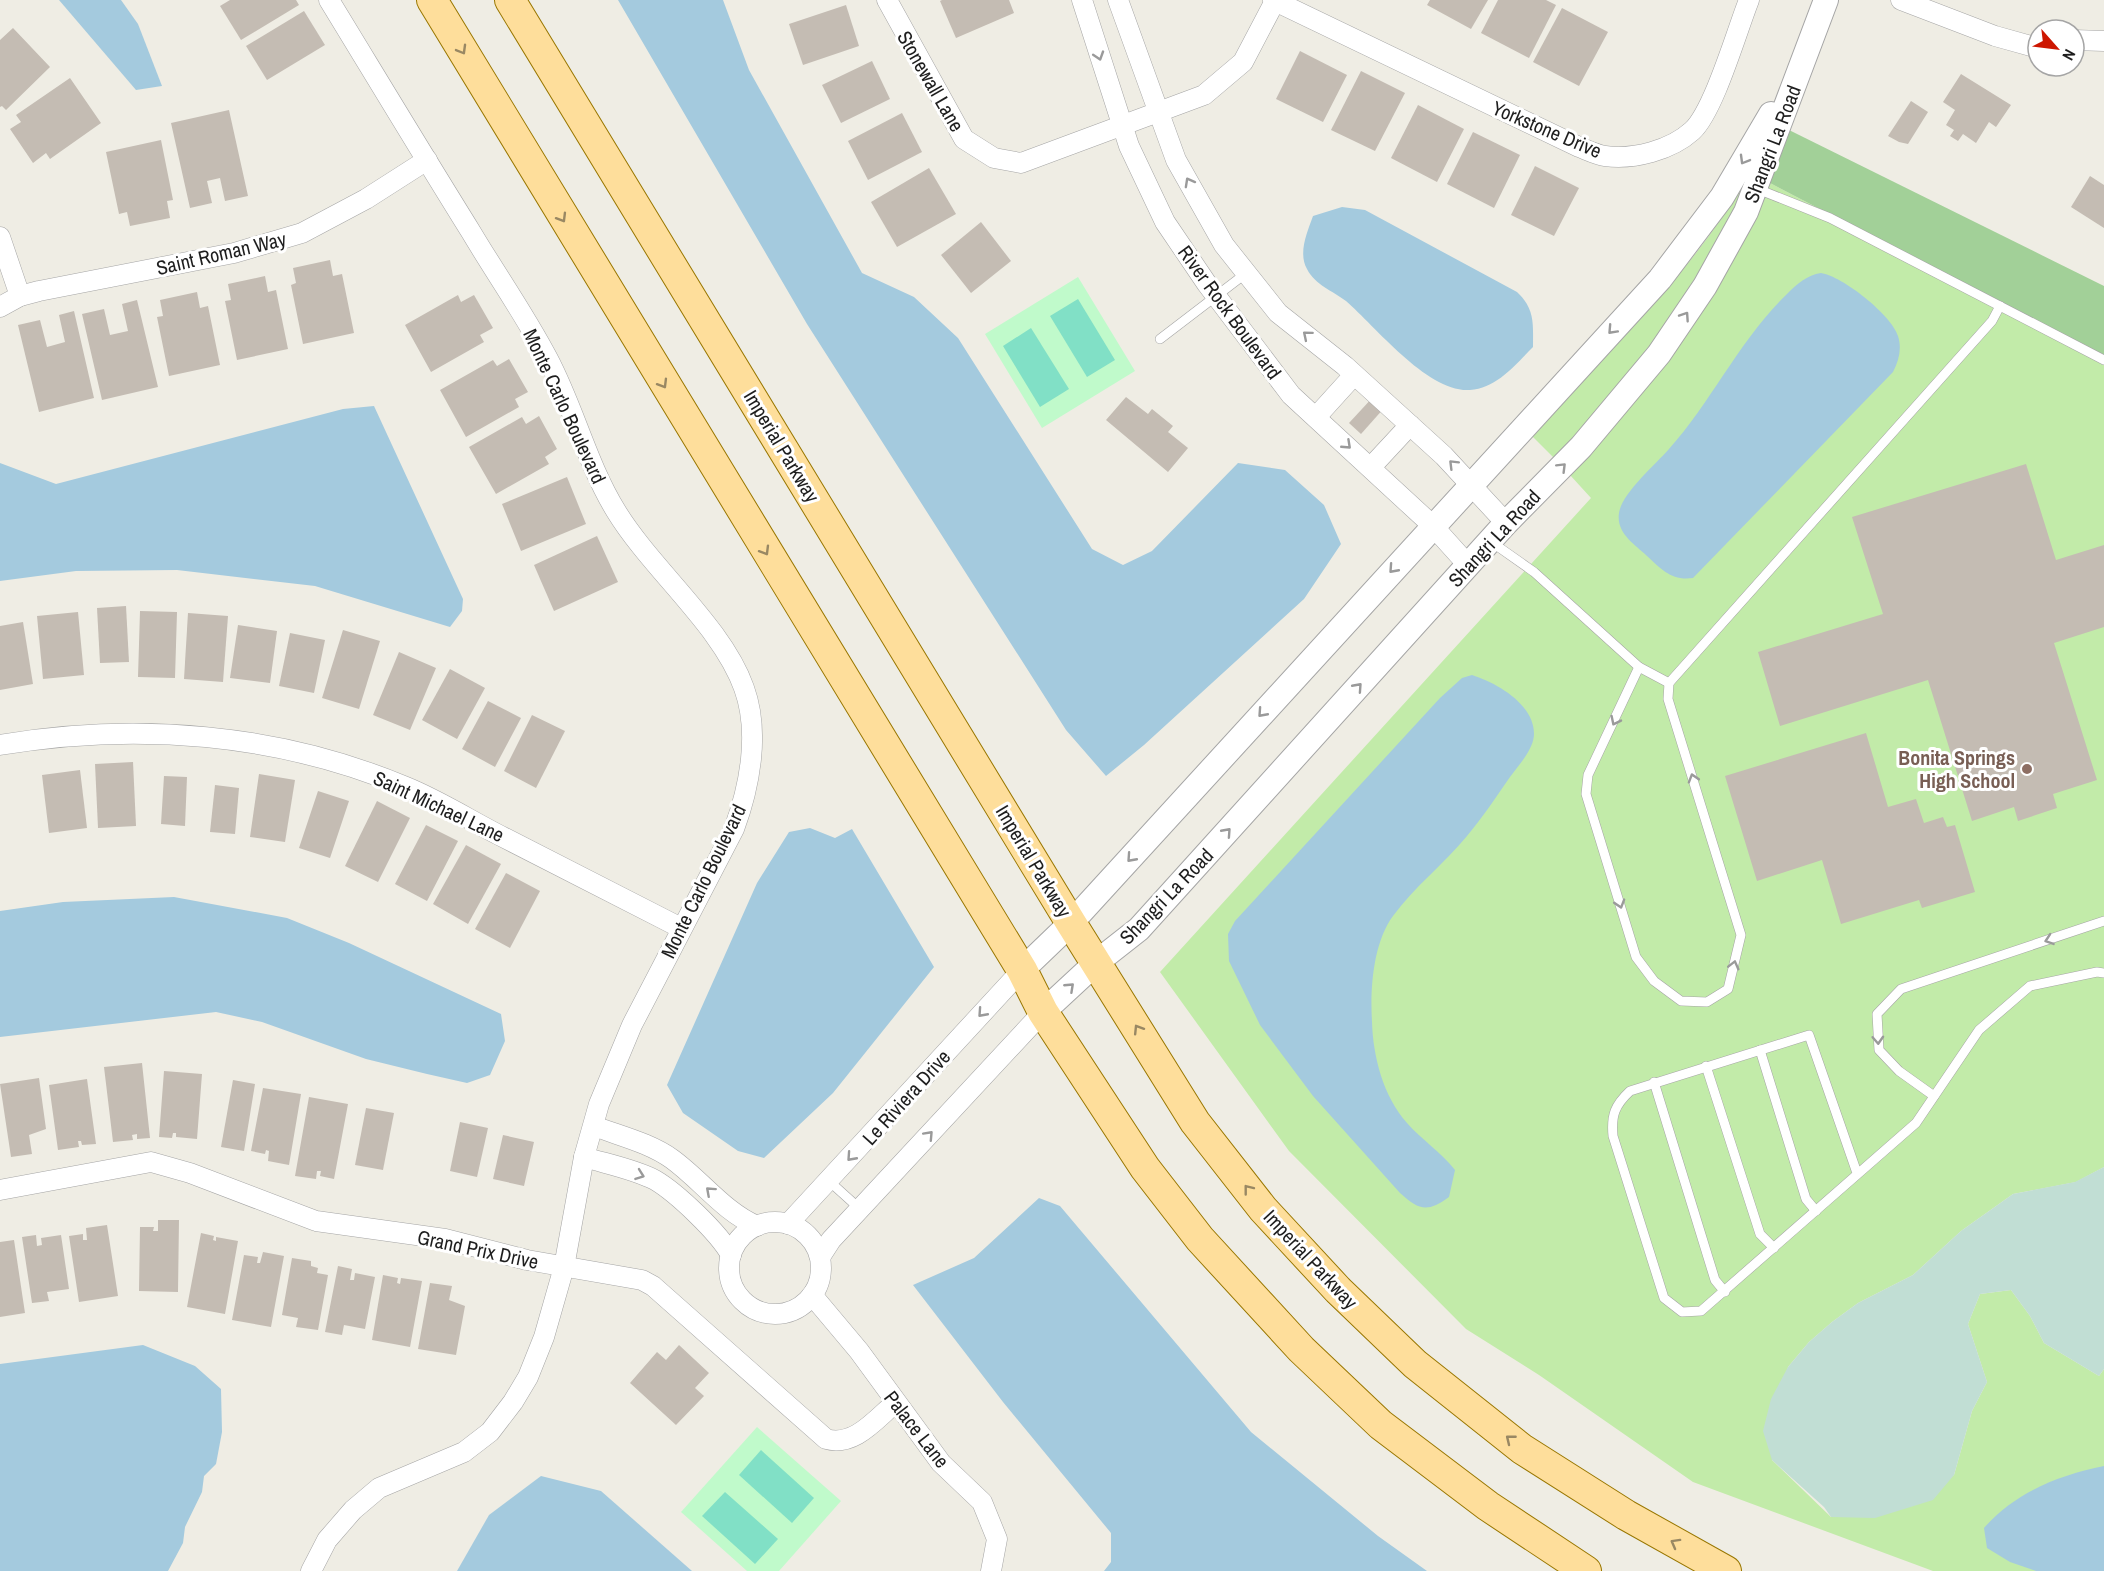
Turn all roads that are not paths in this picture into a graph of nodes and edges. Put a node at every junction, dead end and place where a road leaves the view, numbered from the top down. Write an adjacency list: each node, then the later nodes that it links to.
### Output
1 (328, 0): 17 (street, Monte Carlo Boulevard)
2 (432, 0): 43 (main road, one-way to 43)
3 (510, 0): 40 (main road, Imperial Parkway)
4 (887, 0): 16 (street, Stonewall Lane)
5 (1082, 0): 16 (street, River Rock Boulevard, one-way to 16)
6 (1118, 0): 15 (street, River Rock Boulevard)
7 (1749, 0): 10 (street, Yorkstone Drive)
8 (1826, 0): 14 (street, Shangri La Road)
9 (1901, 0): 13 (street)
10 (1274, 1): 15 (street, Yorkstone Drive)
11 (2086, 40): 12 (street)
12 (2104, 41)
13 (2026, 45)
14 (1806, 55): 18 (street, Shangri La Road); 31 (street, Shangri La Road, one-way to 31)
15 (1158, 113): 16 (street, Yorkstone Drive); 20 (street, River Rock Boulevard, one-way to 15)
16 (1123, 127): 22 (street, River Rock Boulevard)
17 (427, 160): 21 (street, Saint Roman Way); 41 (street, Monte Carlo Boulevard)
18 (1755, 188): 23 (lane); 32 (street, Shangri La Road, one-way to 18)
19 (0, 237): 21 (street)
20 (1245, 274): 22 (lane); 27 (street, River Rock Boulevard, one-way to 20)
21 (20, 296): 24 (street, Saint Roman Way)
22 (1216, 297): 25 (lane); 28 (street, River Rock Boulevard)
23 (2000, 306): 26 (lane); 37 (lane)
24 (0, 307)
25 (1160, 339)
26 (2104, 360)
27 (1354, 375): 28 (street); 29 (street, River Rock Boulevard)
28 (1316, 417): 30 (street, River Rock Boulevard, one-way to 30)
29 (1410, 425): 30 (street); 31 (street, River Rock Boulevard, one-way to 29)
30 (1371, 467): 33 (street, River Rock Boulevard)
31 (1471, 483): 32 (street, River Rock Boulevard); 33 (street, Shangri La Road)
32 (1506, 523): 34 (street, Shangri La Road)
33 (1432, 525): 35 (street, River Rock Boulevard); 40 (street, Shangri La Road, one-way to 40)
34 (1490, 541): 35 (street, Shangri La Road); 36 (lane)
35 (1468, 566): 42 (street, Shangri La Road, one-way to 35)
36 (1639, 667): 37 (lane); 37 (lane, one-way to 37)
37 (1669, 682)
38 (0, 745): 41 (street, Saint Michael Lane)
39 (2104, 921): 49 (lane, one-way to 49)
40 (1071, 923): 42 (main road, Imperial Parkway); 43 (street, Shangri La Road)
41 (681, 928): 50 (street, Monte Carlo Boulevard)
42 (1097, 962): 45 (street, Shangri La Road, one-way to 42); 69 (main road, Imperial Parkway, one-way to 42)
43 (1022, 970): 45 (main road); 53 (street, Le Riviera Drive, one-way to 53)
44 (2104, 973): 49 (lane)
45 (1043, 1012): 55 (street, one-way to 45); 68 (main road)
46 (1760, 1050): 47 (lane); 52 (lane); 56 (lane)
47 (1706, 1066): 48 (lane); 59 (lane)
48 (1654, 1082): 63 (lane); 63 (lane)
49 (1934, 1096): 52 (lane)
50 (594, 1126): 51 (street, Monte Carlo Boulevard); 58 (street, one-way to 50)
51 (584, 1157): 60 (street, one-way to 60); 62 (street, Monte Carlo Boulevard)
52 (1857, 1173): 56 (lane)
53 (829, 1180): 55 (lane); 57 (street, Le Riviera Drive)
54 (0, 1190): 62 (street, Grand Prix Drive)
55 (860, 1209): 61 (street)
56 (1816, 1211): 59 (lane)
57 (788, 1224): 58 (street); 61 (street)
58 (757, 1226): 60 (street)
59 (1774, 1248): 63 (lane)
60 (731, 1254): 64 (street)
61 (820, 1257): 64 (street)
62 (564, 1267): 65 (street, Grand Prix Drive); 66 (street, Monte Carlo Boulevard)
63 (1725, 1292)
64 (812, 1295): 65 (street, Palace Lane)
65 (895, 1403): 67 (street, Palace Lane)
66 (311, 1571)
67 (991, 1571)
68 (1586, 1571)
69 (1726, 1571)

